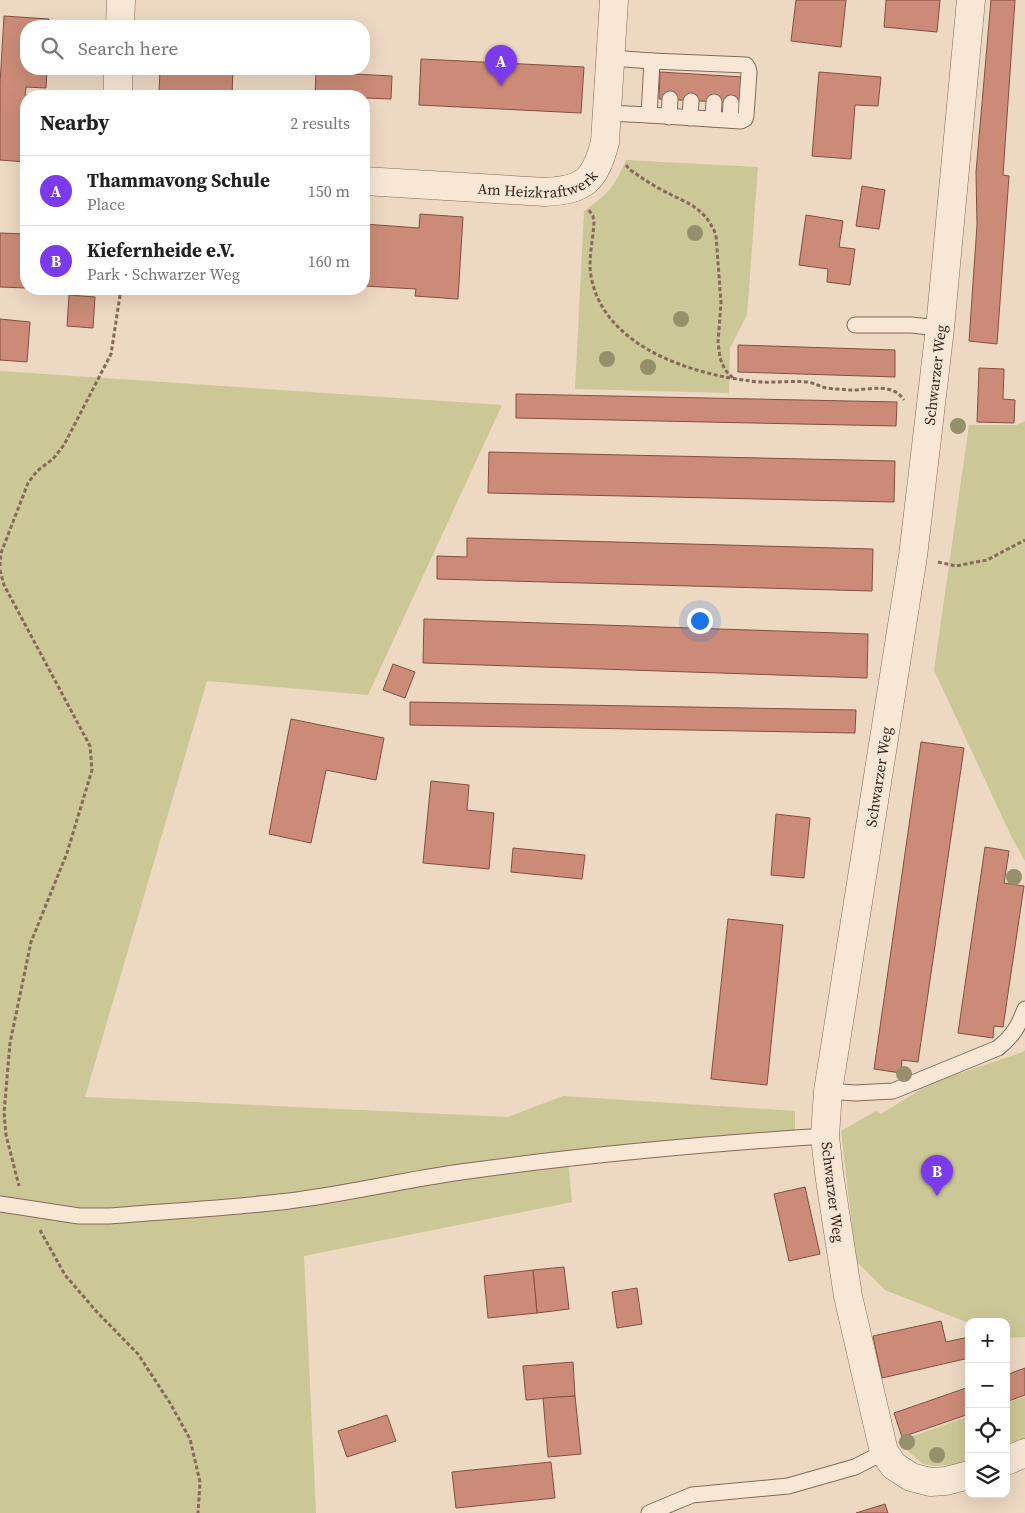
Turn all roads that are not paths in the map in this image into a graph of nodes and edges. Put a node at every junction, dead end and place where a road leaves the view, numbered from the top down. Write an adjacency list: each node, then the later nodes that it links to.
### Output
1 (120, 0): 4 (street)
2 (614, 0): 5 (street, Am Heizkraftwerk)
3 (971, 0): 21 (street, Schwarzer Weg)
4 (120, 20)
5 (610, 58): 6 (lane); 13 (street, Am Heizkraftwerk)
6 (652, 61): 14 (lane); 18 (lane)
7 (118, 75): 8 (street)
8 (118, 90)
9 (670, 99): 15 (lane)
10 (691, 101): 16 (lane)
11 (714, 102): 17 (lane)
12 (730, 103): 18 (lane)
13 (607, 113): 14 (lane); 19 (street, Am Heizkraftwerk)
14 (648, 116): 15 (lane)
15 (669, 117): 16 (lane)
16 (690, 118): 17 (lane)
17 (713, 119): 18 (lane)
18 (730, 120)
19 (370, 181)
20 (855, 325): 21 (lane)
21 (940, 328): 23 (street, Schwarzer Weg)
22 (1025, 1009): 23 (lane)
23 (828, 1091): 24 (street, Schwarzer Weg)
24 (826, 1136): 25 (lane); 26 (street, Schwarzer Weg)
25 (0, 1204)
26 (884, 1452): 29 (street, Schwarzer Weg); 30 (lane)
27 (1025, 1454): 28 (street)
28 (1010, 1460)
29 (965, 1476)
30 (649, 1513)

